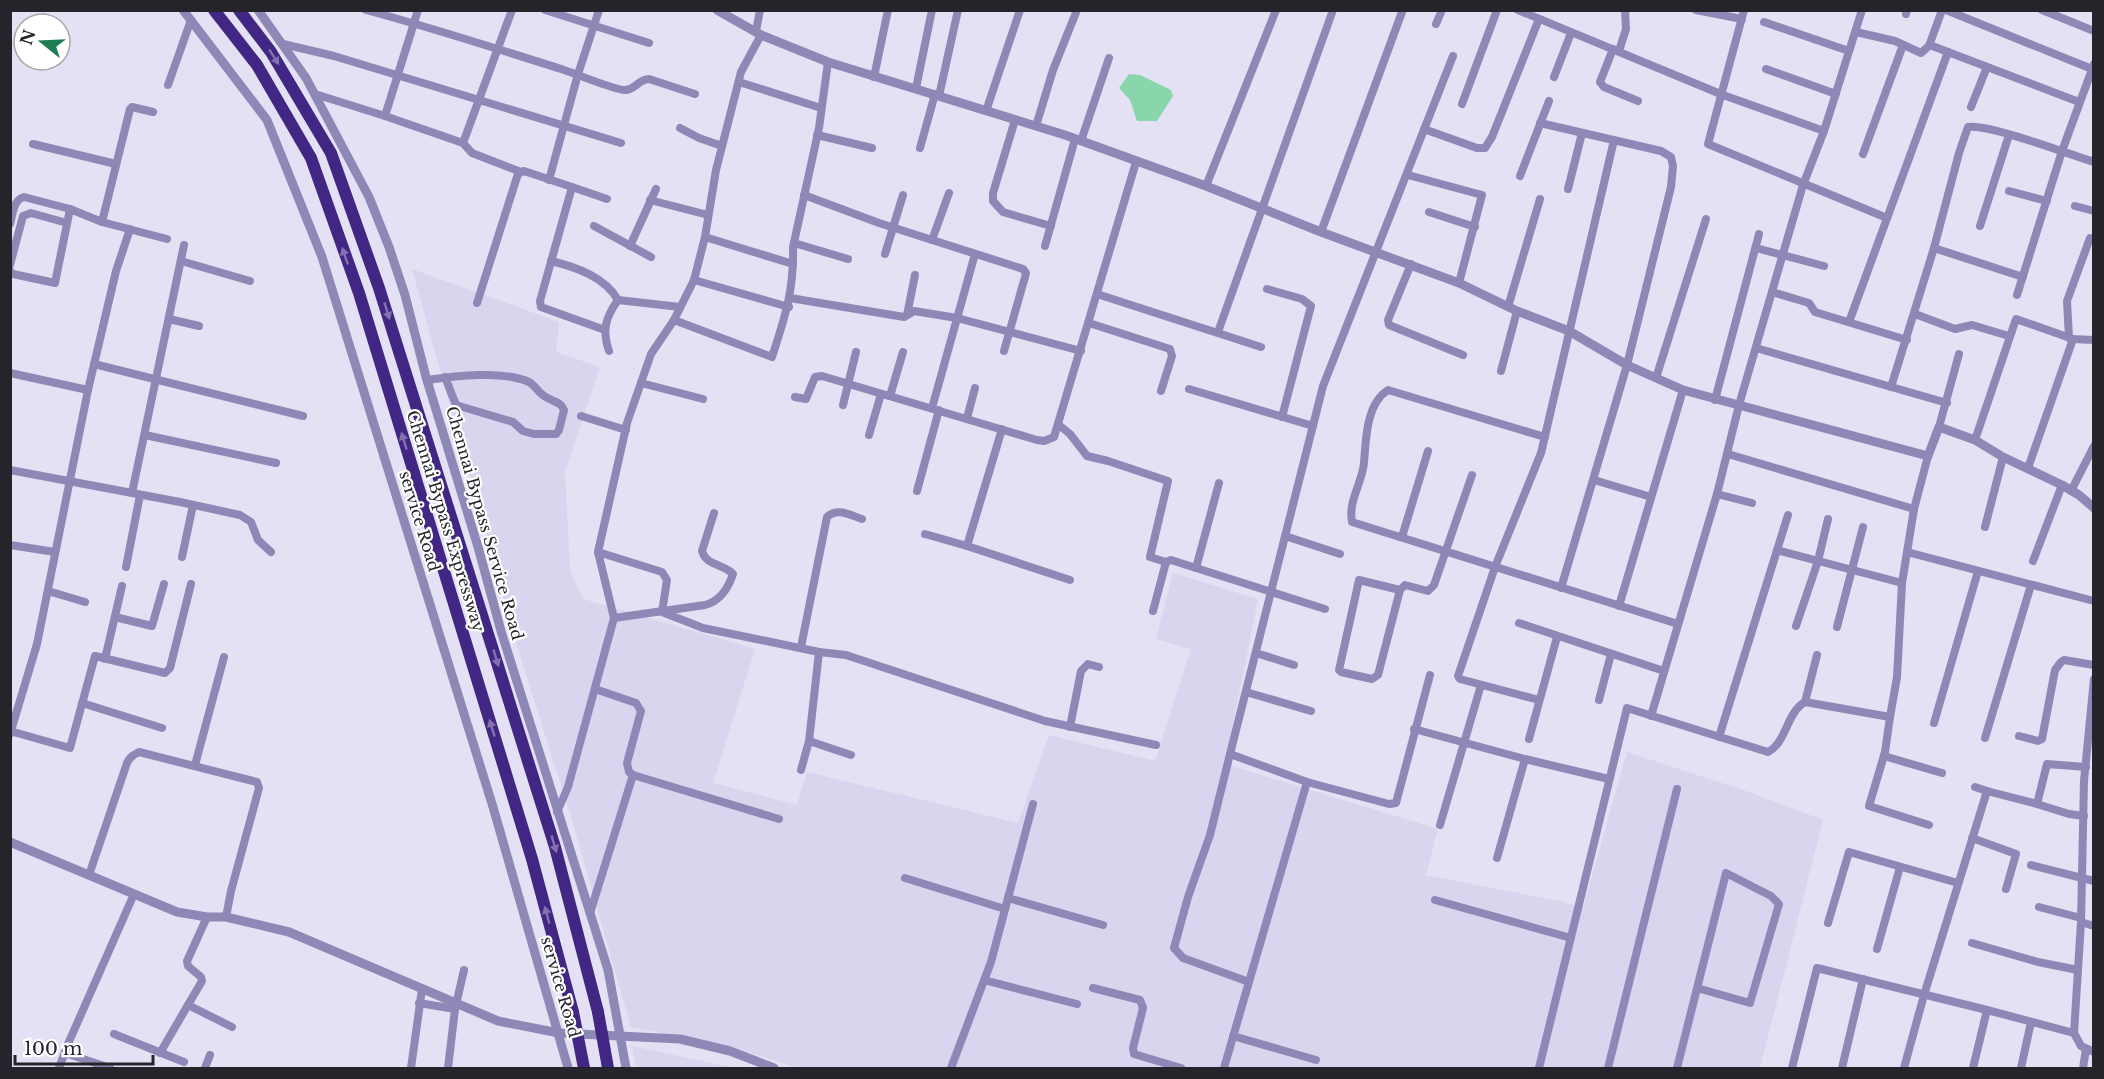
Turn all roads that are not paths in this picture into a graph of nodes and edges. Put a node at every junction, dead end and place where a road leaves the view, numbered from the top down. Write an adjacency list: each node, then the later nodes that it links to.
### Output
1 (183, 10): 31 (street, service Road)
2 (214, 10): 423 (highway, Chennai Bypass Expressway, one-way to 2, bridge)
3 (239, 10): 424 (highway, Chennai Bypass Expressway, one-way to 424, bridge)
4 (258, 10): 41 (street, Chennai Bypass Service Road)
5 (366, 10): 33 (street)
6 (418, 10): 33 (street)
7 (512, 10): 44 (street)
8 (545, 10): 35 (street)
9 (600, 10): 35 (street)
10 (717, 10): 38 (street)
11 (760, 10): 38 (street)
12 (888, 10): 57 (street)
13 (932, 10): 60 (street)
14 (958, 10): 64 (street)
15 (1020, 10): 73 (street)
16 (1077, 10): 79 (street)
17 (1276, 10): 104 (street)
18 (1333, 10): 117 (street)
19 (1442, 10): 34 (street)
20 (1497, 10): 70 (street)
21 (1518, 10): 30 (street)
22 (1625, 10): 45 (street)
23 (1696, 10): 29 (street)
24 (1944, 10): 43 (street); 51 (street)
25 (2042, 10): 28 (street)
26 (1862, 11): 37 (street)
27 (1402, 12): 133 (street)
28 (2059, 13): 36 (street)
29 (1743, 15): 65 (street)
30 (1539, 19): 39 (street); 81 (street)
31 (191, 20): 59 (street); 406 (street, service Road)
32 (1764, 21): 46 (street)
33 (414, 23): 44 (street); 55 (street)
34 (1436, 24)
35 (594, 26): 40 (street); 54 (street)
36 (2093, 29)
37 (1856, 32): 42 (street); 46 (street)
38 (759, 33): 50 (street); 58 (street)
39 (1571, 33): 45 (street); 56 (street)
40 (649, 43)
41 (283, 44): 55 (street); 61 (street, Chennai Bypass Service Road)
42 (1903, 45): 43 (street); 95 (street)
43 (1929, 46): 47 (street)
44 (499, 50): 54 (street); 68 (street)
45 (1616, 50): 65 (street); 67 (street)
46 (1849, 51): 63 (street)
47 (1948, 52): 52 (street); 122 (street)
48 (1453, 56): 81 (street)
49 (1109, 58): 86 (street)
50 (828, 62): 57 (street); 72 (street)
51 (2093, 66): 69 (street)
52 (1987, 67): 69 (street); 71 (street)
53 (1766, 69): 63 (street)
54 (578, 74): 62 (street); 78 (street)
55 (397, 76): 68 (street); 75 (street)
56 (1554, 76)
57 (874, 77): 60 (street)
58 (739, 82): 72 (street); 91 (street)
59 (168, 85)
60 (916, 88): 64 (street)
61 (315, 94): 75 (street); 205 (street, Chennai Bypass Service Road)
62 (696, 94)
63 (1836, 94): 82 (street)
64 (937, 95): 73 (street); 93 (street)
65 (1723, 95): 82 (street); 103 (street)
66 (1549, 101): 77 (street)
67 (1638, 101)
68 (478, 102): 78 (street); 88 (street)
69 (2079, 102): 94 (street)
70 (1462, 104)
71 (1971, 107)
72 (821, 108): 84 (street)
73 (986, 111): 76 (street)
74 (153, 112): 98 (street)
75 (385, 116): 88 (street)
76 (1015, 120): 79 (street); 128 (street)
77 (1540, 123): 83 (street); 101 (street)
78 (564, 125): 89 (street); 102 (street)
79 (1036, 126): 86 (street)
80 (680, 128): 91 (street)
81 (1424, 129): 100 (street)
82 (1824, 131): 103 (street)
83 (1582, 133): 87 (street); 107 (street)
84 (817, 135): 92 (street); 110 (street)
85 (2009, 135): 94 (street); 129 (street); 144 (street)
86 (1078, 140): 96 (street); 128 (street)
87 (1614, 140): 182 (street); 199 (street)
88 (463, 143): 99 (street)
89 (621, 143)
90 (33, 144): 98 (street)
91 (722, 146): 121 (street)
92 (872, 148)
93 (920, 148)
94 (2062, 152): 97 (street); 115 (street)
95 (1863, 154)
96 (1136, 162): 104 (street); 165 (street)
97 (2094, 162)
98 (116, 164): 124 (street)
99 (521, 172): 102 (street); 169 (street)
100 (1408, 175): 131 (street); 145 (street)
101 (1520, 176)
102 (549, 180): 105 (street)
103 (1803, 185): 122 (street); 148 (street)
104 (1206, 186): 117 (street)
105 (572, 187): 112 (street); 152 (street)
106 (656, 189): 114 (street)
107 (1568, 189)
108 (2009, 191): 115 (street)
109 (949, 193): 138 (street)
110 (804, 195): 130 (street); 139 (street)
111 (903, 195): 130 (street)
112 (607, 199)
113 (1540, 199): 172 (street)
114 (650, 200): 121 (street); 141 (street)
115 (2047, 201): 159 (street)
116 (2075, 206): 119 (street)
117 (1261, 208): 133 (street); 184 (street)
118 (70, 209): 124 (street); 125 (street); 126 (street)
119 (2094, 211)
120 (1429, 212): 131 (street)
121 (708, 215): 135 (street)
122 (1887, 218): 178 (street)
123 (1706, 219): 203 (street)
124 (102, 222): 132 (street)
125 (67, 223): 155 (street); 157 (street)
126 (10, 224)
127 (594, 226): 141 (street)
128 (1051, 226): 142 (street)
129 (1980, 226)
130 (893, 227): 138 (street); 146 (street)
131 (1474, 227): 162 (street)
132 (130, 229): 137 (street); 198 (street)
133 (1321, 232): 145 (street)
134 (1759, 234): 143 (street)
135 (705, 237): 153 (street); 160 (street)
136 (2090, 238): 186 (street)
137 (167, 239)
138 (932, 240): 147 (street)
139 (794, 243): 150 (street); 153 (street)
140 (184, 245): 151 (street)
141 (630, 246): 149 (street)
142 (1045, 246)
143 (1756, 248): 148 (street); 218 (street)
144 (1934, 248): 159 (street); 173 (street)
145 (1377, 251): 154 (street); 228 (street)
146 (885, 254)
147 (975, 254): 175 (street); 183 (street)
148 (1783, 255): 156 (street); 164 (street)
149 (651, 257)
150 (848, 259)
151 (181, 261): 161 (street); 176 (street)
152 (551, 261): 168 (street); 181 (street)
153 (793, 264): 167 (street)
154 (1411, 264): 162 (street); 197 (street)
155 (10, 265)
156 (1824, 266)
157 (10, 272)
158 (915, 275): 174 (street)
159 (2023, 277): 166 (street)
160 (694, 280): 170 (street); 171 (street)
161 (250, 281)
162 (1459, 283): 172 (street)
163 (1267, 289): 225 (street)
164 (1772, 292): 178 (street); 190 (street)
165 (1097, 294): 179 (street); 184 (street)
166 (2017, 295)
167 (790, 298): 171 (street); 174 (street)
168 (618, 300): 170 (street); 181 (street)
169 (477, 303)
170 (681, 307): 177 (street)
171 (789, 307): 177 (street)
172 (1513, 309): 182 (street); 200 (street)
173 (1915, 314): 185 (street); 187 (street)
174 (907, 315): 175 (street)
175 (957, 318): 183 (street); 222 (street)
176 (168, 319): 180 (street); 204 (street)
177 (674, 320): 206 (street)
178 (1849, 322): 187 (street)
179 (1089, 323): 193 (street); 213 (street)
180 (199, 326)
181 (604, 330): 191 (street)
182 (1569, 331): 199 (street); 234 (street)
183 (1010, 332): 192 (street); 193 (street)
184 (1218, 332): 189 (street)
185 (2009, 336): 186 (street); 235 (street)
186 (2071, 338): 188 (street); 242 (street)
187 (1907, 340): 208 (street)
188 (2094, 340)
189 (1261, 347)
190 (1756, 348): 208 (street); 221 (street)
191 (609, 351)
192 (1004, 351)
193 (1081, 351): 227 (street)
194 (856, 352): 207 (street)
195 (903, 352): 215 (street)
196 (1959, 354): 219 (street)
197 (1463, 355)
198 (94, 364): 204 (street); 211 (street)
199 (1627, 365): 203 (street); 245 (street)
200 (1501, 371)
201 (10, 373): 211 (street)
202 (446, 377): 202 (street); 205 (street)
203 (1656, 378): 212 (street)
204 (156, 379): 223 (street); 232 (street)
205 (427, 380): 359 (street, Chennai Bypass Service Road)
206 (640, 382): 217 (street); 231 (street)
207 (848, 383): 214 (street); 216 (street); 220 (street)
208 (1891, 387): 219 (street)
209 (975, 388): 226 (street)
210 (1189, 389): 225 (street)
211 (88, 390): 246 (street)
212 (1683, 390): 218 (street); 253 (street)
213 (1161, 391)
214 (882, 394): 215 (street); 233 (street)
215 (890, 396): 222 (street)
216 (795, 398)
217 (703, 399)
218 (1715, 400): 221 (street)
219 (1947, 403): 229 (street)
220 (843, 405)
221 (1739, 405): 238 (street); 239 (street)
222 (936, 409): 226 (street); 249 (street)
223 (303, 416)
224 (581, 416): 231 (street)
225 (1282, 417): 228 (street)
226 (967, 418): 230 (street)
227 (1059, 425): 230 (street); 279 (street)
228 (1313, 426): 265 (street)
229 (1939, 427): 235 (street); 239 (street)
230 (1002, 429): 268 (street)
231 (626, 430): 273 (street)
232 (145, 435): 241 (street); 251 (street)
233 (869, 435)
234 (1545, 437): 266 (street); 281 (street)
235 (1975, 440): 240 (street)
236 (2094, 446): 250 (street)
237 (1428, 451): 266 (street)
238 (1728, 454): 252 (street); 257 (street)
239 (1928, 456): 257 (street)
240 (2003, 457): 242 (street); 263 (street)
241 (276, 463)
242 (2028, 468): 248 (street)
243 (10, 470): 246 (street)
244 (1472, 475): 270 (street)
245 (1594, 480): 253 (street); 291 (street)
246 (71, 481): 251 (street); 271 (street)
247 (1218, 483): 282 (street)
248 (2062, 485): 250 (street); 278 (street)
249 (917, 491)
250 (2071, 491): 256 (street)
251 (136, 494): 255 (street); 280 (street)
252 (1717, 494): 254 (street); 304 (street)
253 (1651, 497): 297 (street)
254 (1752, 503)
255 (193, 505): 272 (street); 276 (street)
256 (2094, 508)
257 (1914, 509): 274 (street)
258 (714, 513): 300 (street)
259 (1788, 515): 269 (street)
260 (862, 519): 308 (street)
261 (1828, 519): 277 (street)
262 (1863, 527): 283 (street)
263 (1985, 527)
264 (925, 534): 268 (street)
265 (1285, 536): 275 (street); 294 (street)
266 (1402, 537): 270 (street)
267 (10, 545): 271 (street)
268 (967, 546): 285 (street)
269 (1777, 550): 277 (street); 337 (street)
270 (1446, 551): 281 (street); 292 (street)
271 (55, 552): 293 (street)
272 (271, 552)
273 (598, 552): 300 (street); 302 (street)
274 (1907, 552): 284 (street); 286 (street)
275 (1340, 554)
276 (182, 557)
277 (1818, 561): 283 (street); 305 (street)
278 (2033, 561)
279 (1166, 562): 282 (street); 299 (street)
280 (126, 567)
281 (1495, 567): 291 (street); 321 (street)
282 (1196, 568): 294 (street)
283 (1852, 570): 286 (street); 306 (street)
284 (1978, 571): 289 (street); 331 (street)
285 (1070, 580)
286 (1902, 583): 330 (street)
287 (164, 584): 301 (street)
288 (191, 584): 314 (street)
289 (2031, 585): 295 (street); 338 (street)
290 (122, 586): 301 (street)
291 (1561, 588): 297 (street)
292 (1400, 590): 292 (street)
293 (48, 591): 296 (street); 335 (street)
294 (1271, 592): 298 (street); 310 (street)
295 (2094, 601)
296 (85, 602)
297 (1619, 606): 304 (street)
298 (1325, 609)
299 (1153, 611)
300 (662, 612): 302 (street); 308 (street)
301 (115, 617): 314 (street)
302 (614, 618): 322 (street)
303 (1519, 623): 307 (street)
304 (1678, 624): 318 (street)
305 (1796, 626)
306 (1837, 627)
307 (1557, 637): 311 (street); 324 (street)
308 (801, 647): 309 (street)
309 (819, 652): 332 (street); 340 (street)
310 (1256, 653): 315 (street); 323 (street)
311 (1611, 654): 318 (street); 325 (street)
312 (1817, 655): 326 (street)
313 (224, 657): 347 (street)
314 (105, 659): 327 (street)
315 (1294, 665)
316 (2094, 665): 336 (street)
317 (1099, 667): 332 (street)
318 (1664, 671): 329 (street)
319 (1430, 675): 334 (street)
320 (2094, 679): 348 (street)
321 (1481, 685): 324 (street); 341 (street)
322 (595, 689): 351 (street); 359 (street)
323 (1246, 692): 328 (street); 344 (street)
324 (1539, 700): 339 (street)
325 (1599, 700)
326 (1805, 702): 330 (street); 337 (street)
327 (82, 703): 333 (street); 335 (street)
328 (1311, 711)
329 (1651, 716): 337 (street); 352 (street)
330 (1890, 717): 345 (street)
331 (1934, 723)
332 (1070, 727): 342 (street)
333 (162, 728)
334 (1414, 729): 341 (street); 353 (street)
335 (11, 732)
336 (2019, 736)
337 (1719, 737)
338 (1985, 738)
339 (1529, 739)
340 (809, 741): 343 (street); 349 (street)
341 (1465, 742): 346 (street); 362 (street)
342 (1156, 745)
343 (851, 754)
344 (1230, 754): 353 (street); 394 (street)
345 (1884, 756): 350 (street); 363 (street)
346 (1525, 759): 352 (street); 366 (street)
347 (195, 765): 369 (street); 382 (street)
348 (2086, 767): 358 (street); 360 (street)
349 (801, 770)
350 (1942, 773)
351 (633, 775): 361 (street); 380 (street)
352 (1609, 779): 387 (street)
353 (1307, 782): 394 (street)
354 (1975, 787): 356 (street)
355 (1677, 789): 431 (street)
356 (1987, 791): 358 (street); 364 (street)
357 (1033, 804): 376 (street)
358 (2037, 804): 360 (street)
359 (557, 812): 380 (street, Chennai Bypass Service Road)
360 (2084, 816): 370 (street)
361 (779, 819)
362 (1440, 825)
363 (1929, 825)
364 (1972, 838): 373 (street); 374 (street)
365 (10, 842): 369 (street)
366 (1497, 858)
367 (2031, 864): 370 (street)
368 (1900, 867): 373 (street); 384 (street); 389 (street)
369 (89, 875): 375 (street)
370 (2082, 877): 372 (street); 383 (street)
371 (905, 878): 379 (street)
372 (2094, 881)
373 (1958, 884): 398 (street)
374 (2006, 889)
375 (134, 894): 381 (street); 412 (street)
376 (1008, 898): 379 (street); 385 (street)
377 (1435, 900): 387 (street)
378 (2039, 907): 383 (street)
379 (1005, 909): 393 (street)
380 (590, 913): 409 (street, Chennai Bypass Service Road)
381 (207, 917): 382 (street); 401 (street)
382 (226, 917): 397 (street)
383 (2081, 920): 386 (street); 391 (street)
384 (1828, 923)
385 (1103, 925)
386 (2094, 926)
387 (1571, 938): 430 (street)
388 (1972, 943): 391 (street)
389 (1877, 949)
390 (464, 970): 402 (street)
391 (2078, 970): 407 (street)
392 (1863, 979): 398 (street); 433 (street); 434 (street)
393 (984, 980): 400 (street); 427 (street)
394 (1249, 982): 410 (street)
395 (1093, 988): 428 (street)
396 (1697, 988): 396 (street); 432 (street)
397 (422, 989): 399 (street); 402 (street)
398 (1924, 995): 403 (street); 435 (street)
399 (419, 1003): 402 (street); 420 (street)
400 (1077, 1004)
401 (188, 1005): 405 (street); 413 (street)
402 (456, 1006): 406 (street); 421 (street)
403 (1987, 1010): 404 (street); 436 (street)
404 (2031, 1022): 407 (street); 437 (street)
405 (232, 1027)
406 (559, 1033): 409 (street); 422 (street, service Road)
407 (2074, 1033): 411 (street)
408 (114, 1034): 413 (street)
409 (620, 1035): 425 (street, Chennai Bypass Service Road); 426 (street)
410 (1233, 1036): 415 (street); 429 (street)
411 (2090, 1050): 438 (street)
412 (65, 1053): 417 (street); 418 (street)
413 (160, 1053): 416 (street)
414 (210, 1055): 419 (street)
415 (1316, 1060)
416 (184, 1062)
417 (59, 1068)
418 (111, 1068)
419 (205, 1068)
420 (411, 1068)
421 (448, 1068)
422 (568, 1068)
423 (584, 1068)
424 (608, 1068)
425 (627, 1068)
426 (774, 1068)
427 (951, 1068)
428 (1181, 1068)
429 (1224, 1068)
430 (1539, 1068)
431 (1608, 1068)
432 (1677, 1068)
433 (1792, 1068)
434 (1842, 1068)
435 (1904, 1068)
436 (1973, 1068)
437 (2021, 1068)
438 (2083, 1068)

